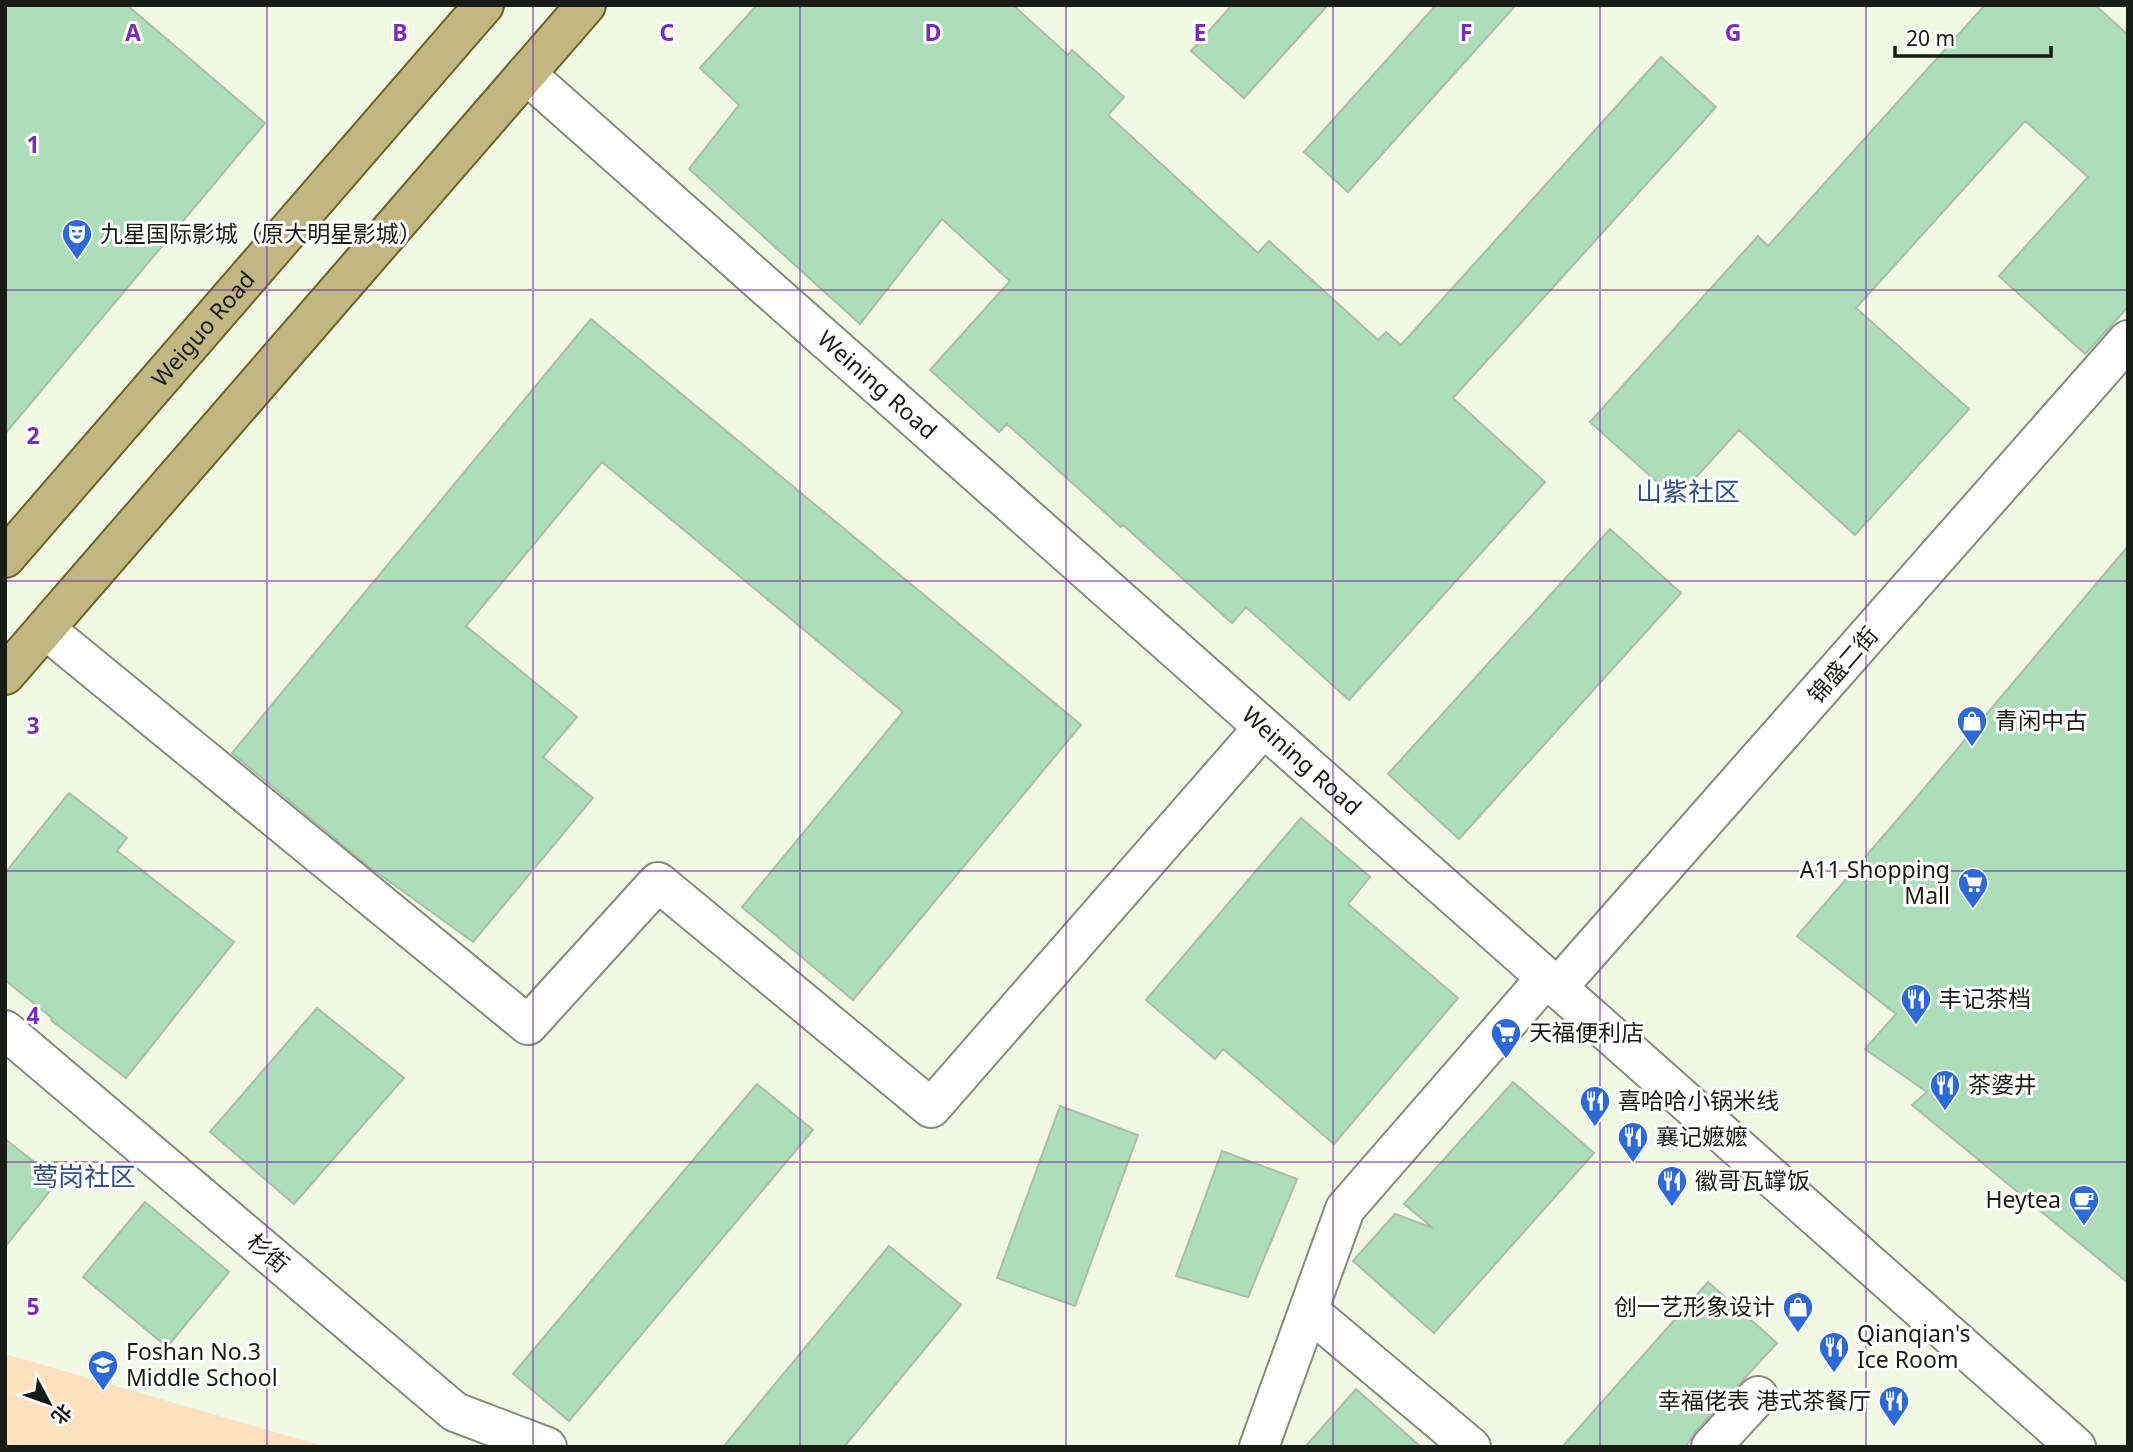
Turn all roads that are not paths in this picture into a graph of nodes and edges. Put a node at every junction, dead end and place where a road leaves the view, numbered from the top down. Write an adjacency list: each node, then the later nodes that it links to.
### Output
1 (484, 5): 5 (main road, Weiguo Road)
2 (586, 5): 3 (main road)
3 (526, 74): 6 (main road); 8 (street, Weining Road)
4 (2128, 340): 9 (street, 锦盛二街)
5 (5, 558)
6 (46, 629): 7 (main road); 8 (street)
7 (5, 675)
8 (1263, 728): 9 (street, Weining Road)
9 (1552, 983): 11 (street, 锦盛二街); 17 (street, Weining Road)
10 (5, 1030): 13 (street, 杉街)
11 (1309, 1311): 14 (street, 锦盛二街); 15 (street)
12 (1758, 1396): 16 (street)
13 (547, 1447)
14 (1259, 1447)
15 (1471, 1447)
16 (1711, 1447)
17 (2076, 1447)

